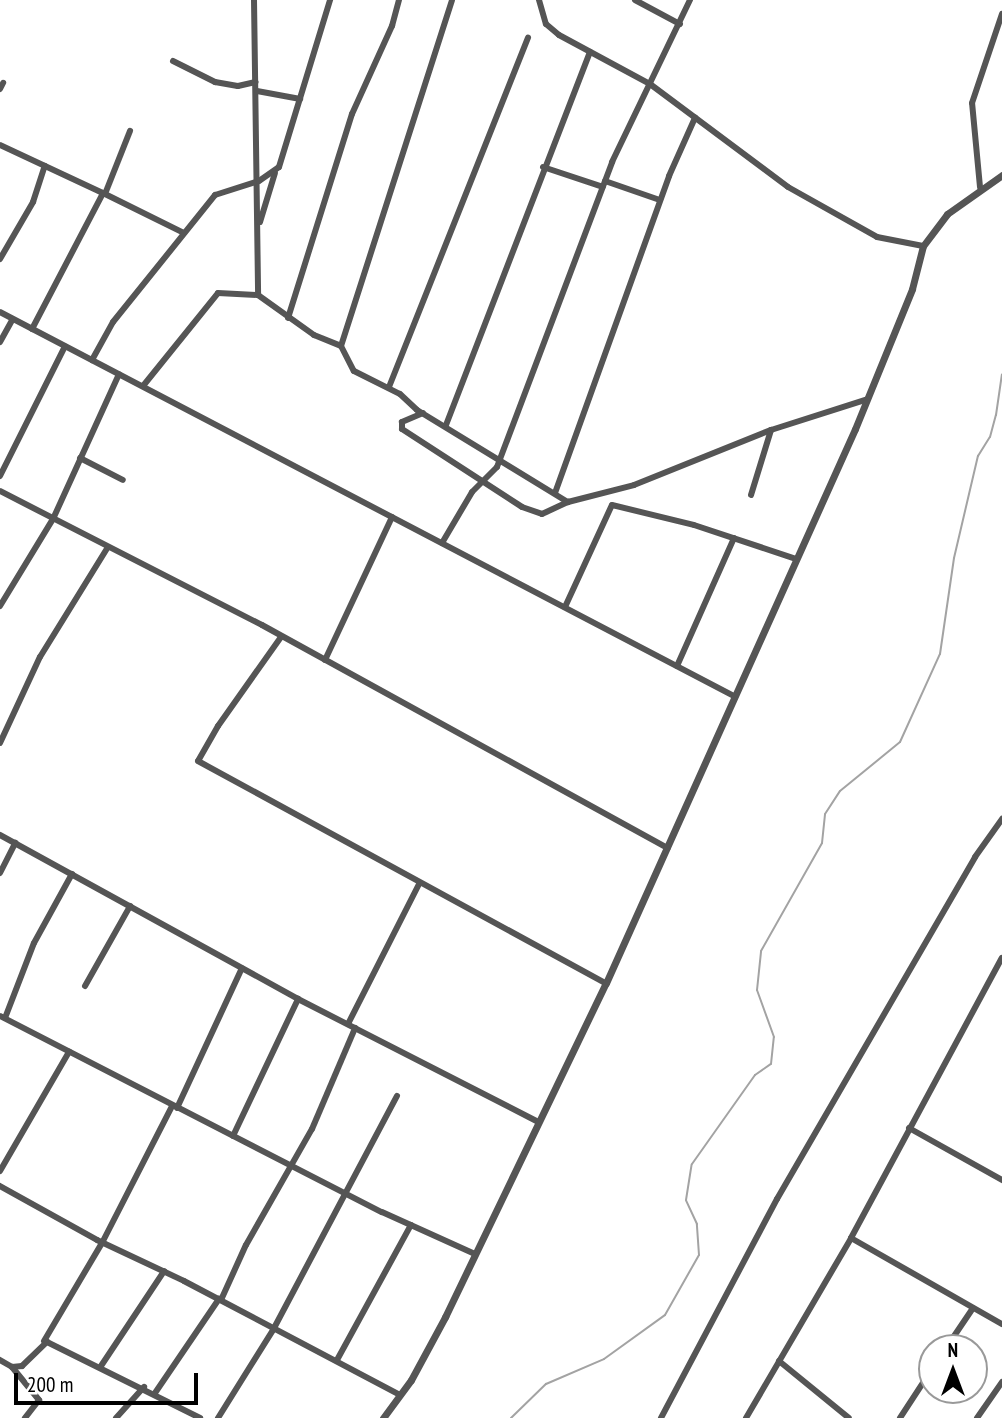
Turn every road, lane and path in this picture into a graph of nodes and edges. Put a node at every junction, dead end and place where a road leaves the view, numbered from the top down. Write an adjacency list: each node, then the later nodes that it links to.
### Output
1 (254, 0): 13 (street)
2 (330, 0): 16 (street)
3 (399, 0): 35 (street)
4 (452, 0): 40 (street)
5 (539, 0): 11 (street)
6 (635, 0): 9 (street)
7 (690, 0): 9 (street)
8 (1002, 14): 26 (street)
9 (680, 24): 14 (street)
10 (528, 38): 44 (street)
11 (590, 52): 14 (street); 21 (street)
12 (173, 61): 13 (street)
13 (256, 82): 15 (street)
14 (650, 84): 17 (street); 25 (street)
15 (257, 91): 16 (street); 24 (street)
16 (299, 99): 22 (street)
17 (695, 118): 28 (street); 31 (street)
18 (130, 131): 27 (street)
19 (0, 145): 20 (street)
20 (45, 166): 27 (street); 32 (street)
21 (543, 167): 25 (street); 47 (street)
22 (276, 171): 24 (street); 29 (street)
23 (1002, 175): 26 (street)
24 (259, 181): 29 (street); 30 (street)
25 (604, 184): 28 (street); 50 (street)
26 (980, 187): 31 (street)
27 (104, 194): 30 (street); 37 (street)
28 (660, 200): 55 (street)
29 (259, 224): 33 (street)
30 (184, 233): 41 (street)
31 (923, 246): 45 (street)
32 (0, 259)
33 (258, 295): 35 (street); 43 (street)
34 (0, 312): 36 (street)
35 (288, 318): 40 (street)
36 (13, 319): 37 (street); 38 (street)
37 (32, 329): 39 (street)
38 (0, 342)
39 (65, 346): 41 (street); 51 (street)
40 (341, 346): 44 (street)
41 (92, 360): 42 (street)
42 (118, 374): 43 (street); 49 (street)
43 (143, 386): 58 (street)
44 (389, 387): 46 (street)
45 (864, 400): 48 (street); 63 (street)
46 (423, 413): 47 (street); 53 (street)
47 (446, 425): 50 (street)
48 (771, 430): 56 (street); 57 (street)
49 (80, 458): 52 (street); 59 (street)
50 (499, 458): 53 (street); 55 (street)
51 (0, 476)
52 (123, 480)
53 (484, 483): 57 (street); 61 (street)
54 (0, 491): 59 (street)
55 (555, 493): 57 (street)
56 (751, 495)
57 (568, 502)
58 (392, 517): 61 (street); 67 (street)
59 (53, 519): 62 (street); 64 (street)
60 (734, 538): 63 (street); 65 (street); 68 (street)
61 (442, 543): 65 (street)
62 (108, 547): 66 (street); 70 (street)
63 (796, 559): 69 (street)
64 (0, 606)
65 (565, 607): 68 (street)
66 (281, 637): 67 (street); 77 (street)
67 (325, 660): 74 (street)
68 (677, 666): 69 (street)
69 (734, 696): 74 (street)
70 (0, 743)
71 (1002, 818): 124 (street)
72 (0, 835): 73 (street)
73 (15, 843): 75 (street); 76 (street)
74 (668, 848): 81 (street)
75 (0, 873)
76 (72, 874): 78 (street); 84 (street)
77 (419, 884): 81 (street); 85 (street)
78 (130, 906): 80 (street); 82 (street)
79 (1002, 958): 91 (street)
80 (242, 968): 83 (street); 89 (street)
81 (606, 983): 90 (street)
82 (85, 986)
83 (298, 999): 85 (street); 92 (street)
84 (2, 1017): 87 (street)
85 (348, 1024): 86 (street)
86 (355, 1028): 90 (street); 93 (street)
87 (69, 1052): 89 (street); 94 (street)
88 (397, 1096): 97 (street)
89 (174, 1107): 92 (street); 100 (street)
90 (538, 1122): 101 (street)
91 (909, 1128): 95 (street); 99 (street)
92 (233, 1136): 93 (street)
93 (291, 1164): 97 (street); 103 (street)
94 (0, 1171)
95 (1002, 1180)
96 (0, 1185): 100 (street)
97 (349, 1195): 98 (street); 106 (street)
98 (411, 1225): 101 (street); 110 (street)
99 (851, 1238): 104 (street); 111 (street)
100 (102, 1242): 102 (street); 108 (street)
101 (475, 1254): 118 (street)
102 (164, 1271): 103 (street); 112 (street)
103 (220, 1299): 106 (street); 117 (street)
104 (973, 1308): 105 (street); 107 (street)
105 (1002, 1324)
106 (273, 1330): 110 (street); 122 (street)
107 (955, 1334)
108 (44, 1341): 112 (street); 113 (street)
109 (0, 1360): 113 (street)
110 (337, 1360): 118 (street)
111 (779, 1362): 125 (street); 126 (street)
112 (101, 1366): 115 (street)
113 (12, 1367): 119 (street)
114 (1002, 1382): 128 (street)
115 (144, 1387): 117 (street); 120 (street)
116 (918, 1391): 127 (street)
117 (155, 1393): 121 (street)
118 (400, 1395): 123 (street)
119 (25, 1418)
120 (116, 1418)
121 (200, 1418)
122 (218, 1418)
123 (383, 1418)
124 (661, 1418)
125 (746, 1418)
126 (849, 1418)
127 (900, 1418)
128 (977, 1418)

